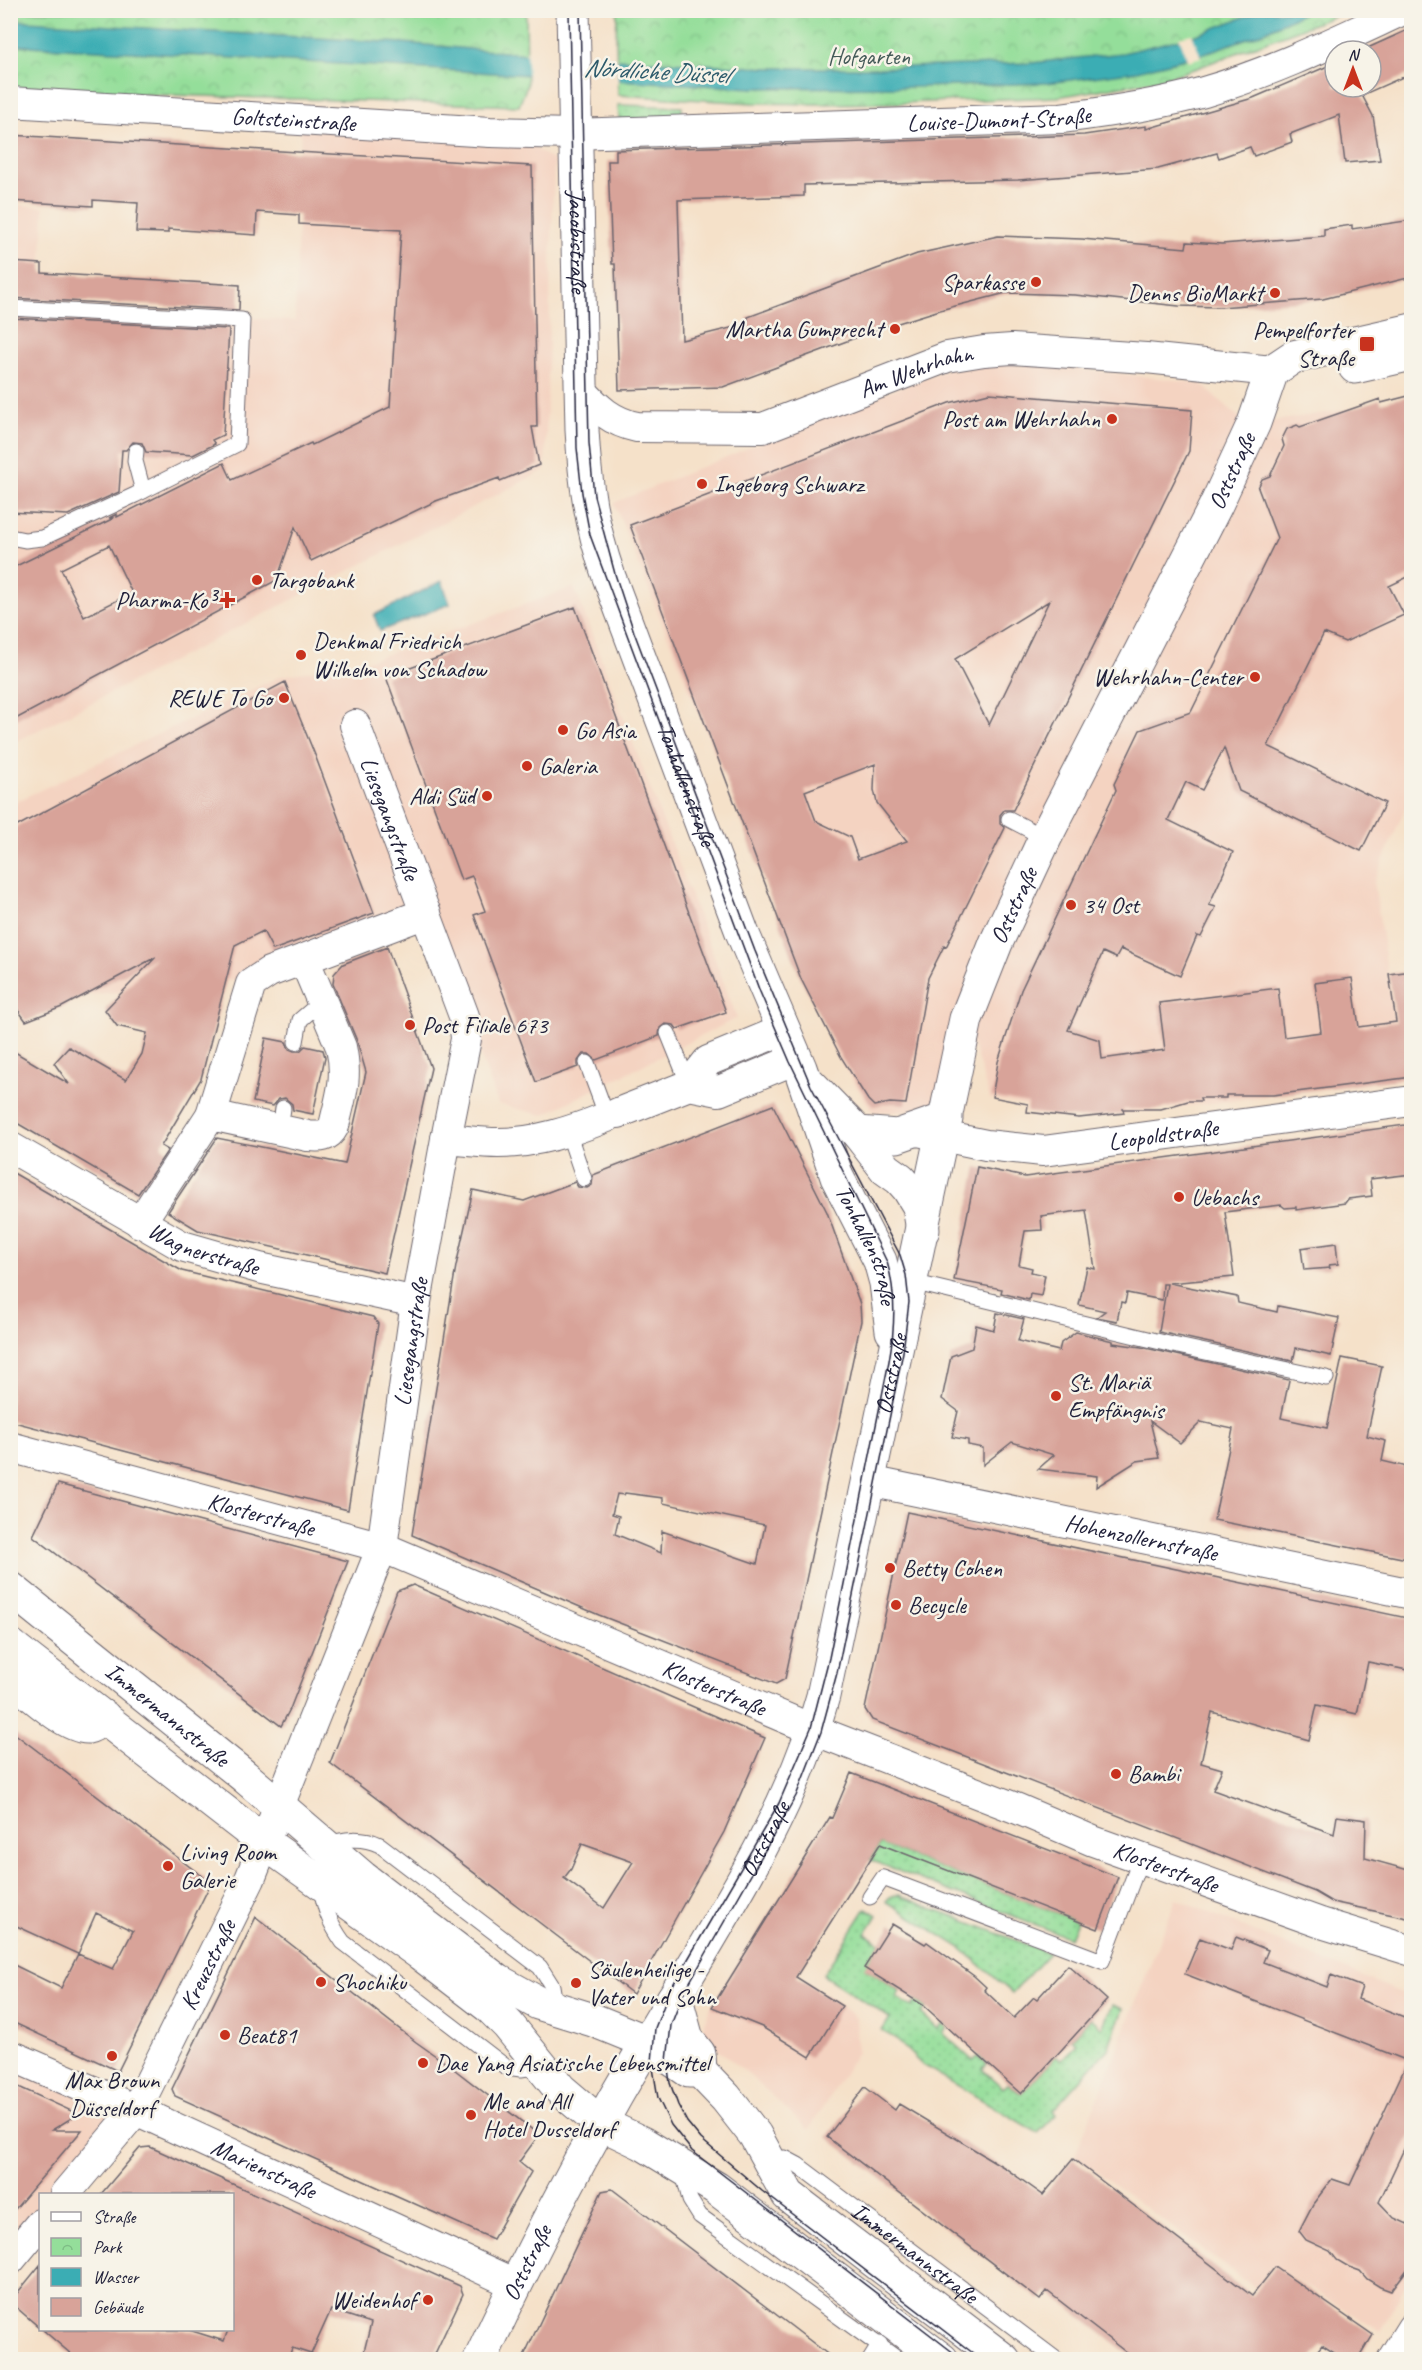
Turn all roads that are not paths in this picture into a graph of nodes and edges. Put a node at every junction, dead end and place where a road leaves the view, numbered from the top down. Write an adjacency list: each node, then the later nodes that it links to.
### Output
1 (573, 10): 4 (street, Jacobistraße)
2 (1402, 10): 4 (street, Louise-Dumont-Straße)
3 (10, 102): 4 (street, Goltsteinstraße)
4 (576, 134): 9 (street, Jacobistraße)
5 (10, 308): 12 (lane)
6 (1412, 330): 8 (street)
7 (1412, 354): 8 (street, Am Wehrhahn)
8 (1272, 371): 9 (street, Am Wehrhahn); 16 (street, Oststraße)
9 (581, 390): 11 (street, Jacobistraße)
10 (136, 451): 12 (lane)
11 (586, 486): 20 (street, Tonhallenstraße)
12 (143, 490): 13 (lane)
13 (10, 537)
14 (355, 725): 17 (street, Liesegangstraße)
15 (1009, 819): 16 (lane)
16 (1046, 837): 29 (street, Oststraße)
17 (426, 913): 18 (street); 32 (street, Liesegangstraße)
18 (304, 959): 19 (street); 27 (street)
19 (321, 1002): 22 (lane); 27 (street)
20 (783, 1030): 24 (street, Tonhallenstraße); 25 (street)
21 (668, 1033): 25 (lane)
22 (296, 1042)
23 (586, 1063): 28 (lane)
24 (798, 1064): 25 (street); 31 (street, Tonhallenstraße); 39 (street, Tonhallenstraße)
25 (689, 1085): 28 (street)
26 (1412, 1101): 29 (street, Leopoldstraße)
27 (211, 1115): 35 (street)
28 (612, 1115): 30 (street)
29 (934, 1129): 31 (street); 36 (street, Oststraße)
30 (568, 1132): 32 (street); 34 (lane)
31 (858, 1133): 36 (street, Tonhallenstraße)
32 (446, 1139): 38 (street, Liesegangstraße)
33 (10, 1147): 35 (street, Wagnerstraße)
34 (584, 1179)
35 (140, 1223): 38 (street, Wagnerstraße)
36 (923, 1233): 37 (street, Oststraße)
37 (912, 1282): 39 (street, Oststraße); 40 (lane)
38 (416, 1302): 43 (street, Liesegangstraße)
39 (895, 1357): 42 (street, Oststraße)
40 (1326, 1378)
41 (10, 1447): 43 (street, Klosterstraße)
42 (869, 1481): 45 (street, Hohenzollernstraße); 49 (street, Oststraße)
43 (382, 1547): 49 (street, Klosterstraße); 50 (street, Kreuzstraße)
44 (10, 1588): 50 (street, Immermannstraße)
45 (1412, 1594)
46 (10, 1645): 48 (street, Immermannstraße)
47 (10, 1677): 48 (street, Immermannstraße)
48 (104, 1717): 51 (street, Immermannstraße)
49 (814, 1730): 52 (street, Klosterstraße); 55 (street, Oststraße)
50 (280, 1805): 51 (street, Kreuzstraße); 56 (street, Immermannstraße)
51 (265, 1843): 59 (street, Kreuzstraße); 60 (street, Immermannstraße)
52 (1141, 1858): 53 (lane); 54 (street, Klosterstraße)
53 (870, 1897)
54 (1412, 1951)
55 (673, 1999): 56 (street, Oststraße); 58 (street)
56 (647, 2042): 58 (street, Immermannstraße); 60 (street, Oststraße)
57 (10, 2055): 59 (street, Marienstraße)
58 (700, 2072): 61 (street, Immermannstraße)
59 (136, 2110): 63 (street, Kreuzstraße); 66 (street, Marienstraße)
60 (600, 2123): 62 (street, Immermannstraße); 66 (street, Oststraße)
61 (769, 2160): 73 (street, Immermannstraße); 74 (lane, Immermannstraße)
62 (681, 2167): 68 (lane); 72 (street, Immermannstraße)
63 (66, 2193)
64 (39, 2225): 65 (street)
65 (10, 2260)
66 (515, 2284): 69 (street, Oststraße)
67 (1412, 2328): 75 (street)
68 (880, 2344): 70 (lane); 71 (lane)
69 (480, 2360)
70 (870, 2360)
71 (899, 2360)
72 (942, 2360)
73 (1004, 2360)
74 (1057, 2360)
75 (1392, 2360)

